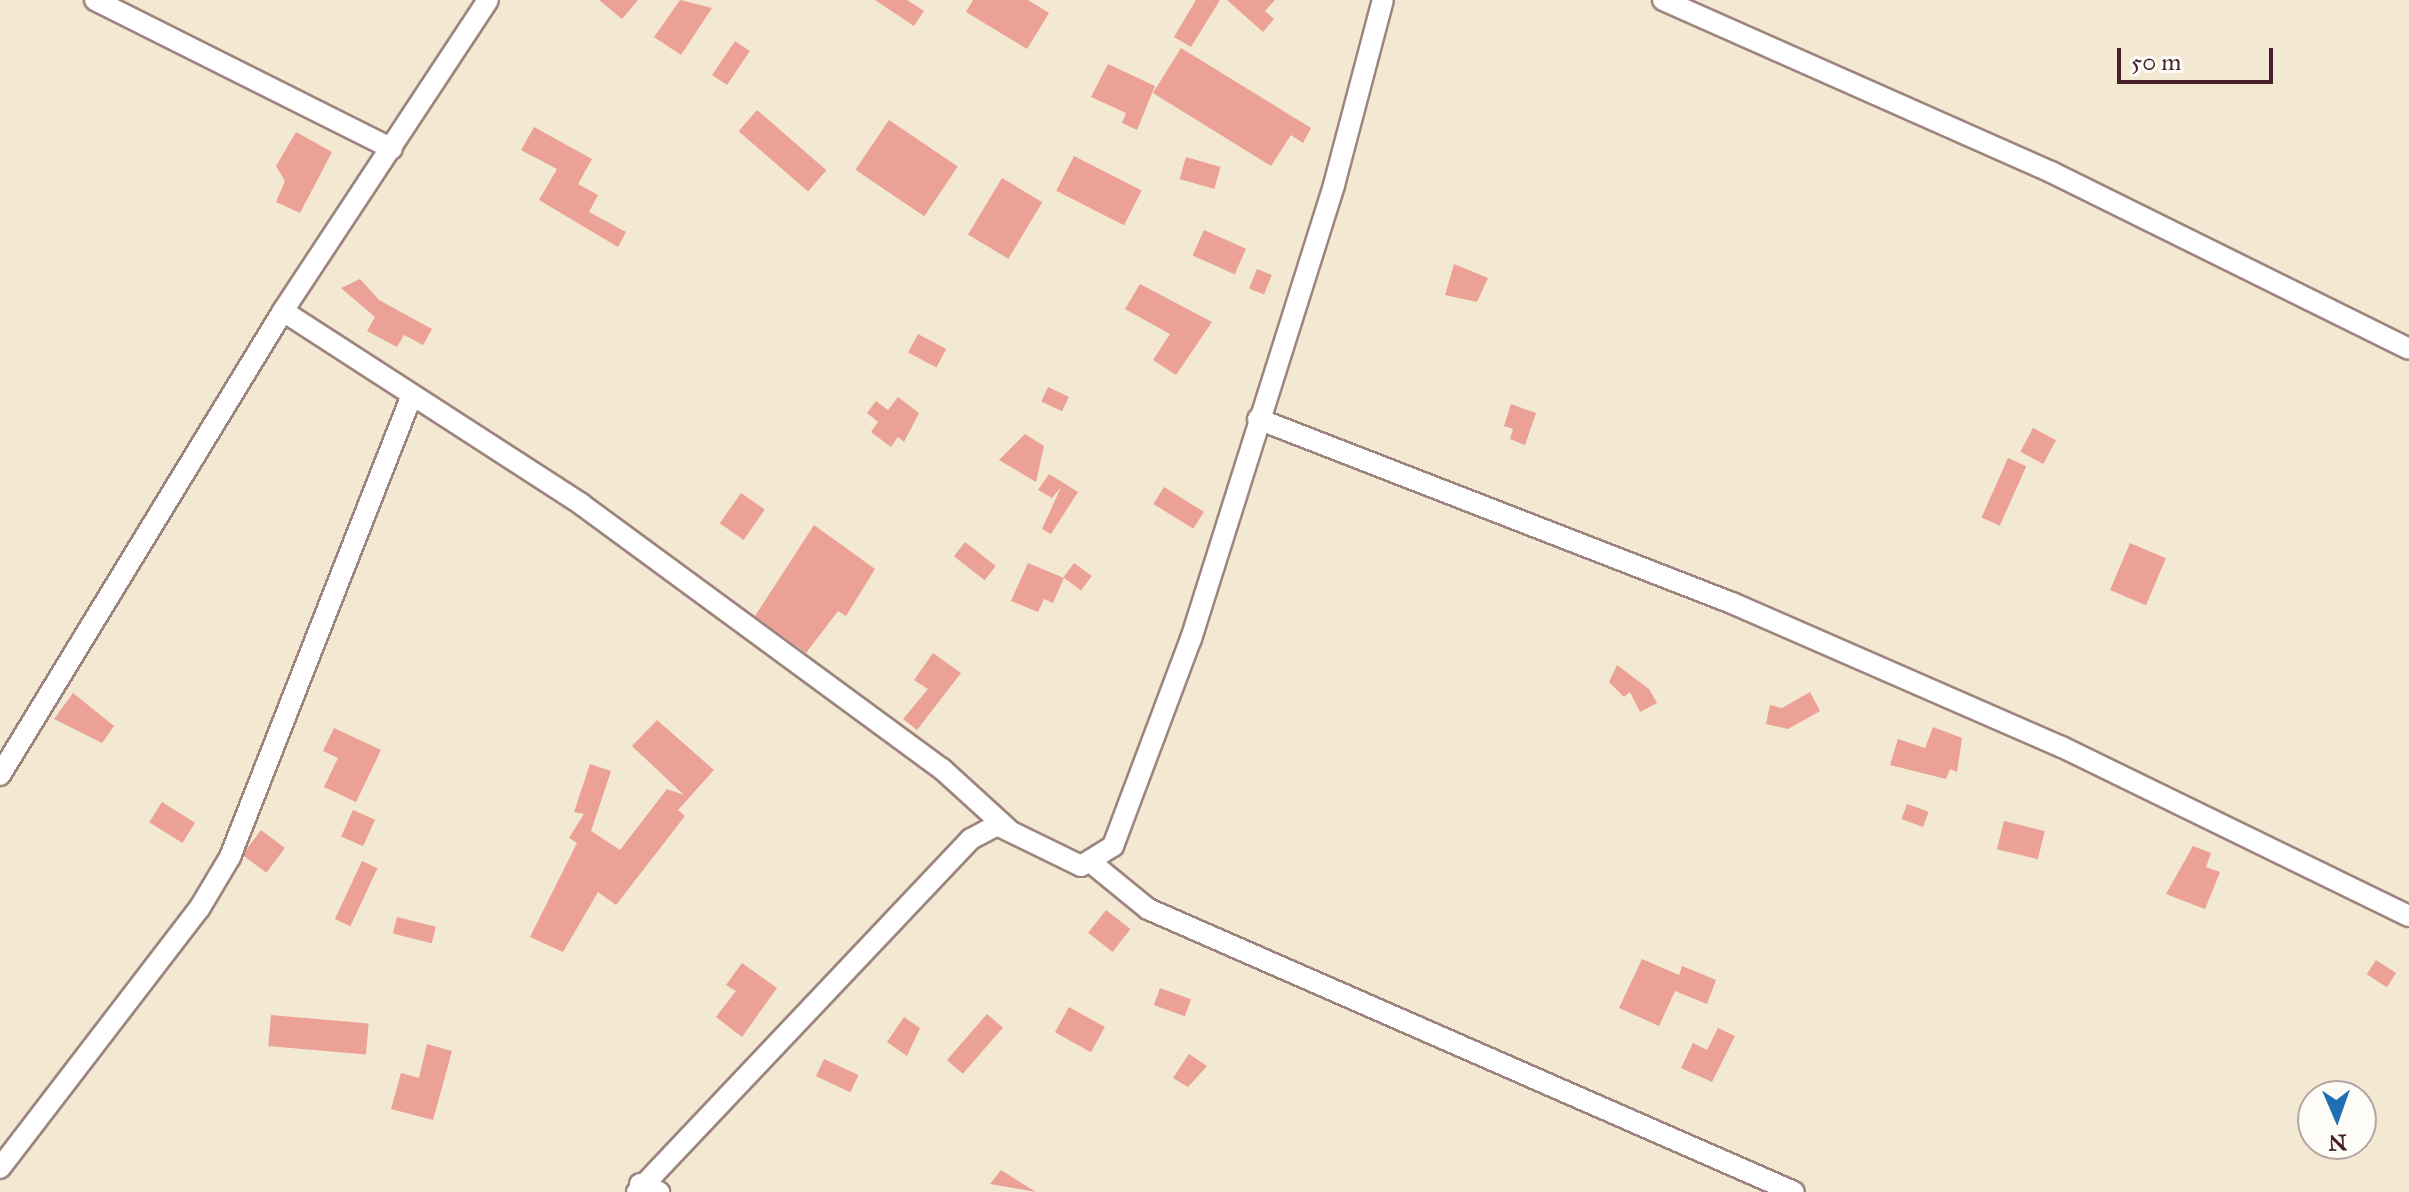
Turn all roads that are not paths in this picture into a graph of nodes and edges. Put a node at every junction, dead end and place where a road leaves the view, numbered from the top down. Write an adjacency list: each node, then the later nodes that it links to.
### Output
1 (95, 0): 5 (street)
2 (488, 0): 5 (street)
3 (1383, 0): 9 (street)
4 (1663, 0): 7 (street)
5 (392, 149): 6 (street)
6 (283, 311): 8 (street); 10 (street)
7 (2409, 349)
8 (412, 396): 11 (street); 14 (street)
9 (1258, 419): 12 (street); 13 (street)
10 (0, 775)
11 (1008, 829): 12 (street); 15 (street)
12 (1093, 864): 16 (street)
13 (2409, 916)
14 (0, 1168)
15 (645, 1189)
16 (1794, 1192)

